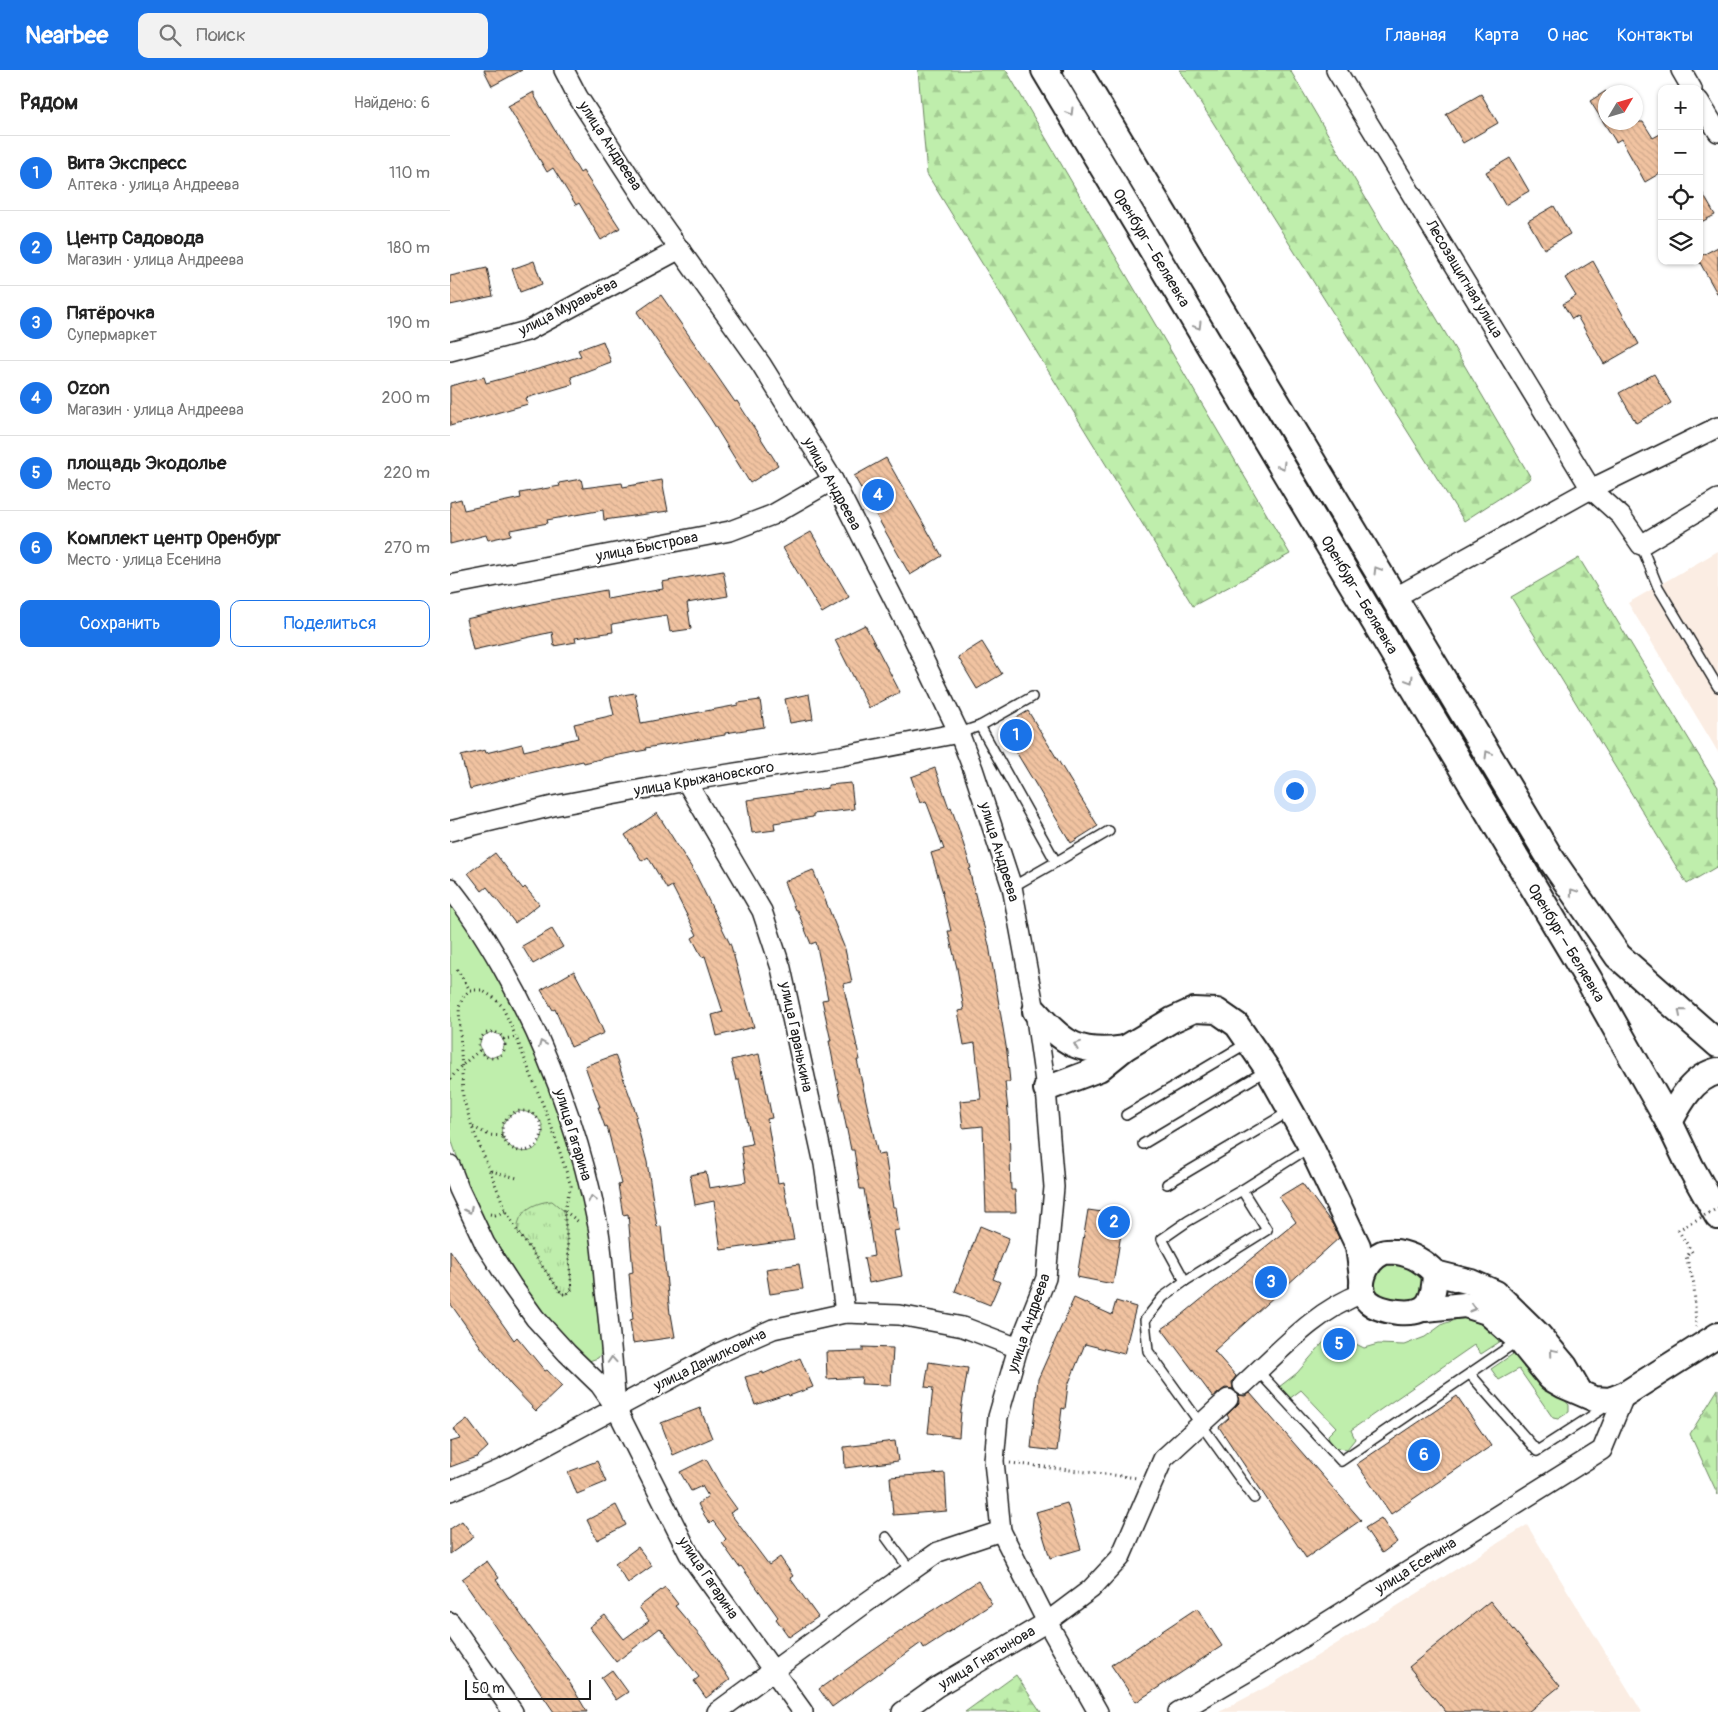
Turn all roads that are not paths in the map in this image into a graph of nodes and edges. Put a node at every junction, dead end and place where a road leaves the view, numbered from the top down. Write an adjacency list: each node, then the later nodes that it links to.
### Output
1 (564, 70): 9 (street, улица Андреева)
2 (1045, 70): 37 (main road, Оренбург – Беляевка, one-way to 37)
3 (1077, 70): 17 (main road, Оренбург – Беляевка, one-way to 3)
4 (1336, 70): 13 (street, Лесозащитная улица)
5 (1681, 70): 6 (street)
6 (1690, 85)
7 (1703, 107): 8 (street)
8 (1718, 132)
9 (680, 249): 10 (street, улица Муравьёва); 12 (street, улица Андреева)
10 (450, 351)
11 (1718, 427): 13 (street)
12 (833, 480): 16 (street, улица Быстрова); 21 (street, улица Андреева)
13 (1591, 489): 15 (street, Лесозащитная улица); 17 (street)
14 (1718, 499): 15 (street)
15 (1641, 545): 18 (lane)
16 (450, 585)
17 (1394, 598): 30 (main road, Оренбург – Беляевка, one-way to 17)
18 (1718, 687)
19 (1032, 697): 20 (lane)
20 (980, 726): 21 (lane); 25 (lane)
21 (959, 732): 22 (street, улица Крыжановского); 26 (street, улица Андреева)
22 (686, 781): 23 (street, улица Крыжановского); 50 (street, улица Гаранькина)
23 (450, 831)
24 (1109, 831): 25 (lane)
25 (1056, 862): 26 (lane)
26 (1012, 887): 28 (street, улица Андреева)
27 (450, 888): 60 (street, улица Гагарина, one-way to 27)
28 (1035, 1011): 31 (street, one-way to 28); 34 (street, улица Андреева)
29 (1249, 1042): 31 (street); 32 (street); 36 (lane)
30 (1718, 1044)
31 (1125, 1048): 34 (street)
32 (1268, 1070): 35 (street); 38 (lane)
33 (1718, 1071): 37 (main road)
34 (1046, 1089): 53 (street, улица Андреева)
35 (1291, 1111): 39 (street); 41 (lane)
36 (1126, 1115)
37 (1669, 1122): 44 (main road, Оренбург – Беляевка)
38 (1144, 1144)
39 (1311, 1147): 42 (lane); 43 (street)
40 (450, 1165): 60 (street, улица Гагарина, one-way to 60)
41 (1167, 1184)
42 (1242, 1190): 47 (lane); 47 (lane)
43 (1344, 1216): 45 (street); 48 (street)
44 (1718, 1216)
45 (1397, 1252): 46 (street); 48 (street)
46 (1435, 1273): 49 (street); 57 (street, one-way to 46)
47 (1185, 1281): 61 (lane)
48 (1363, 1285): 49 (street); 54 (street)
49 (1425, 1309): 52 (street, one-way to 52)
50 (845, 1313): 53 (street, улица Данилковича); 60 (street, улица Данилковича)
51 (1718, 1335): 58 (street)
52 (1519, 1340): 55 (lane); 57 (street)
53 (1018, 1348): 64 (street, улица Андреева)
54 (1258, 1371): 55 (lane); 56 (street)
55 (1470, 1374): 58 (lane)
56 (1243, 1385)
57 (1580, 1392): 58 (street)
58 (1625, 1394): 75 (street, улица Есенина)
59 (1228, 1399): 61 (street, улица Гнатынова)
60 (616, 1408): 62 (street, улица Данилковича); 69 (street, улица Гагарина)
61 (1200, 1424): 63 (lane); 68 (street, улица Гнатынова)
62 (450, 1491)
63 (1254, 1498)
64 (1001, 1531): 66 (street); 68 (street, улица Андреева)
65 (886, 1537): 66 (lane)
66 (911, 1571): 69 (street)
67 (450, 1622): 70 (street)
68 (1047, 1622): 73 (street, улица Гнатынова); 74 (street, улица Андреева)
69 (773, 1670): 71 (street); 72 (street, улица Гагарина)
70 (513, 1712)
71 (717, 1712)
72 (803, 1712)
73 (902, 1712)
74 (1098, 1712)
75 (1178, 1712)

